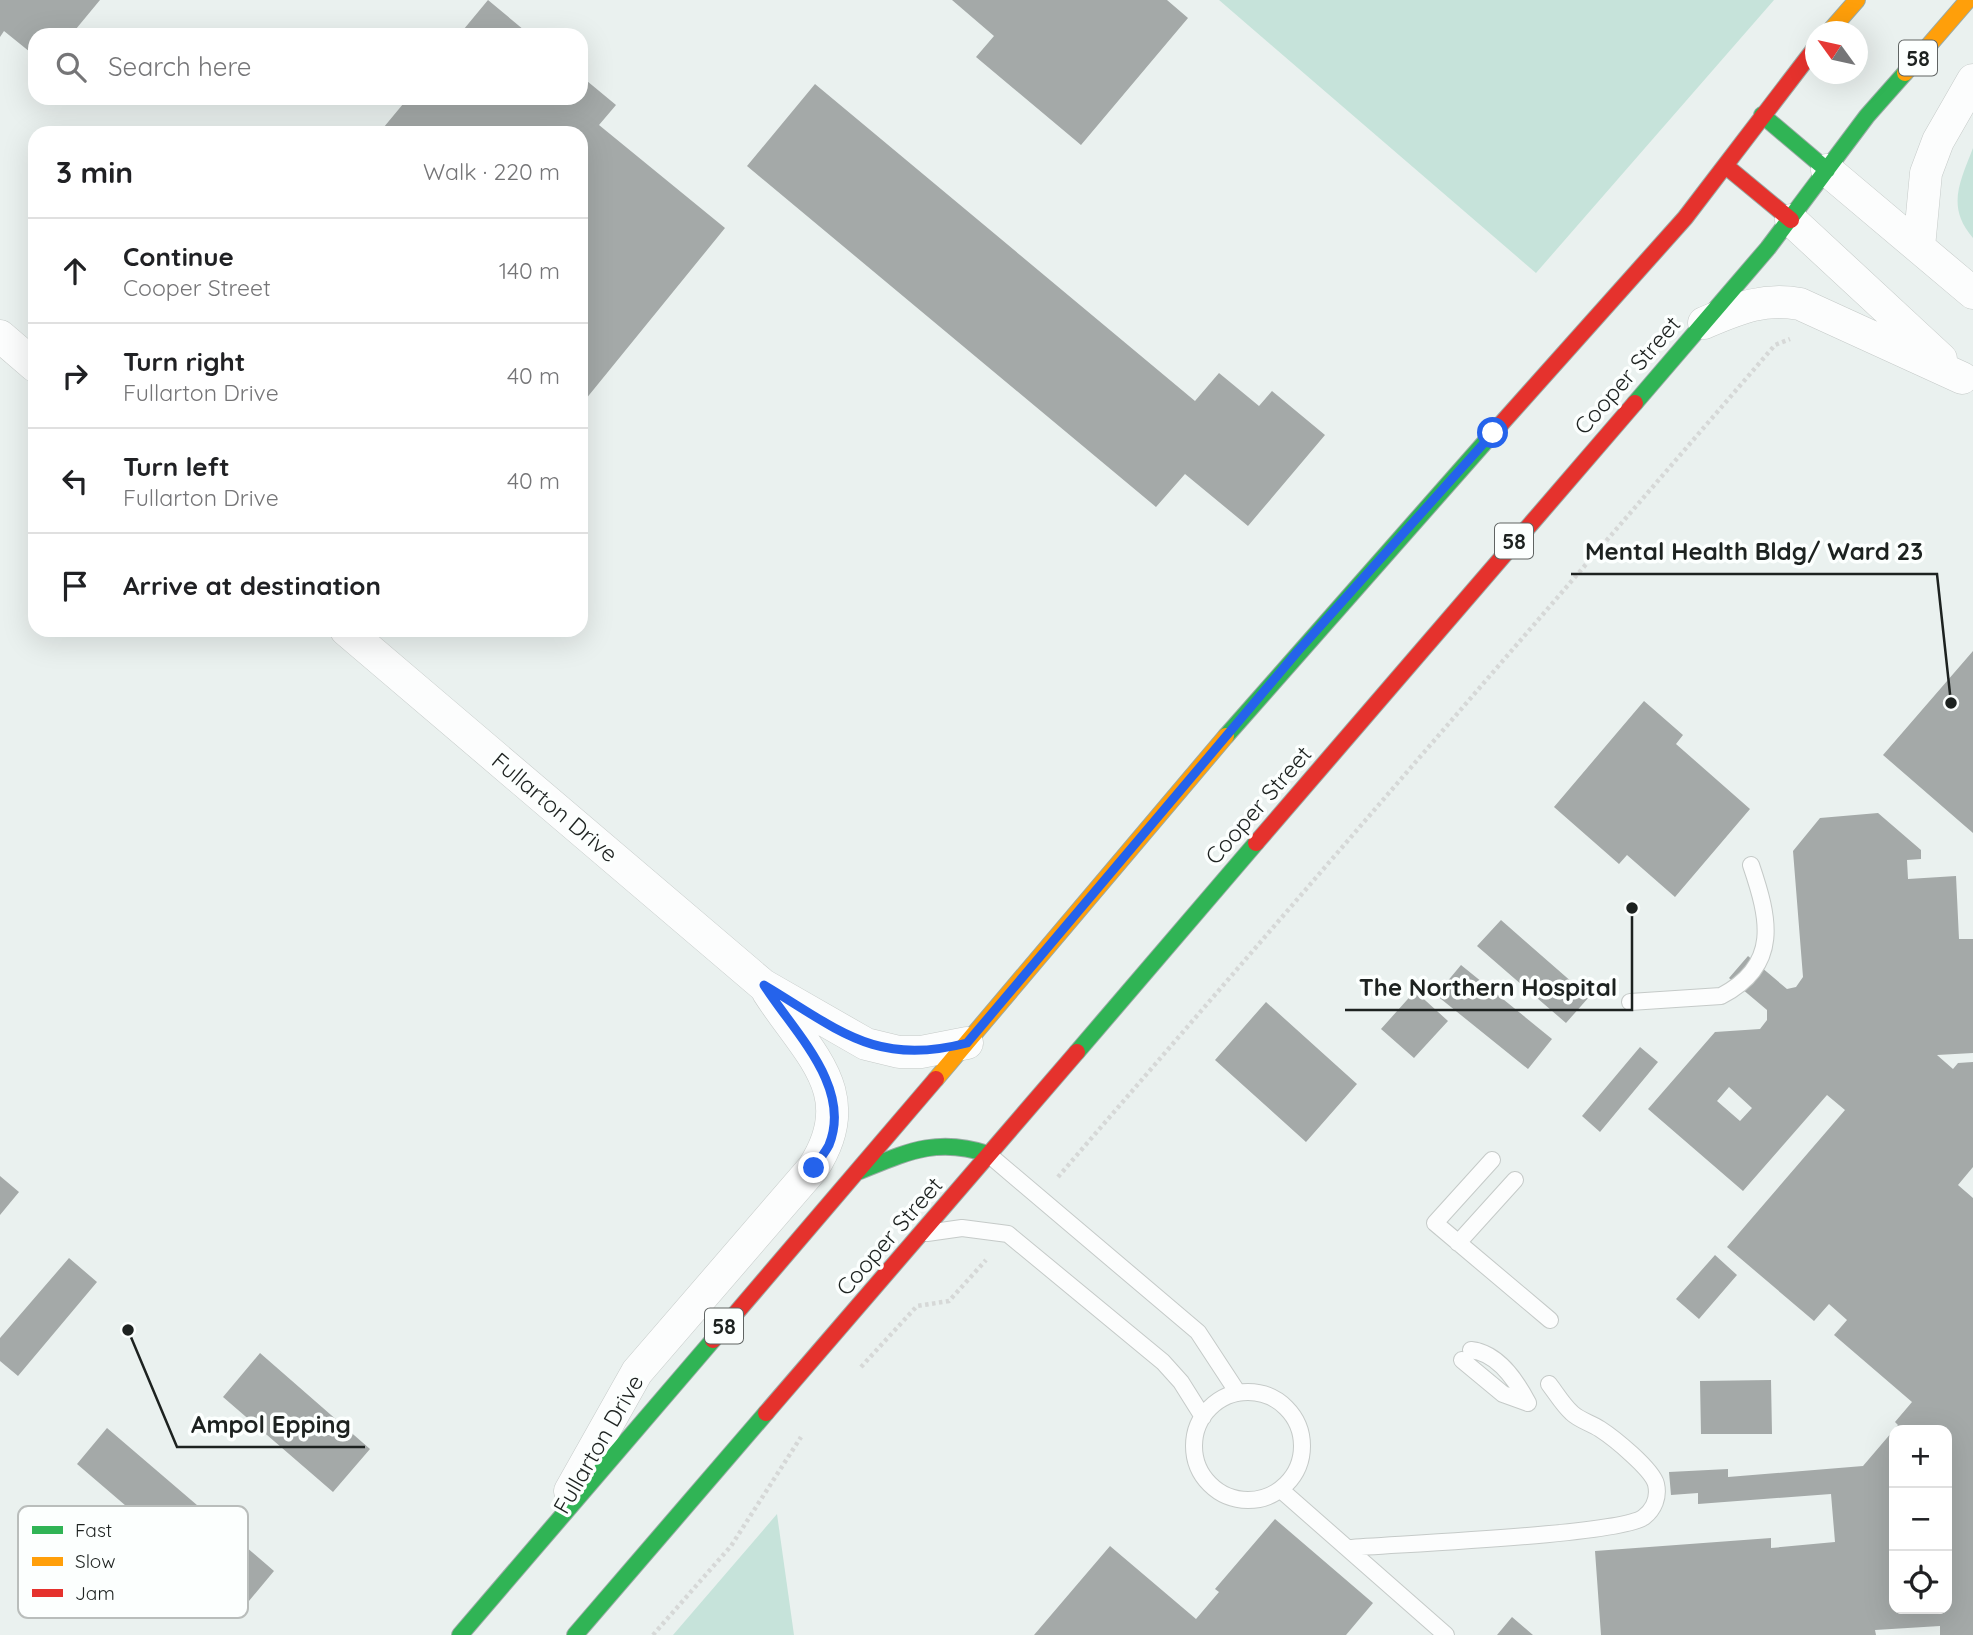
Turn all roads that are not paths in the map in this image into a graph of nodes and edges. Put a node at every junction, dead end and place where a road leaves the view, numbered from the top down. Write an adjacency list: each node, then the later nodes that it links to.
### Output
1 (1857, 0): 3 (main road)
2 (1968, 0): 8 (main road, Cooper Street / 58)
3 (1839, 21)
4 (1805, 61): 6 (main road, 58)
5 (1973, 80): 10 (street)
6 (1762, 116): 7 (main road, 58); 8 (main road)
7 (1727, 167): 9 (main road); 20 (main road, 58)
8 (1827, 170): 9 (main road, Cooper Street / 58); 10 (street)
9 (1790, 220): 12 (main road, Cooper Street / 58); 15 (street)
10 (1919, 247): 11 (street)
11 (1973, 293)
12 (1700, 325): 15 (street); 21 (main road, Cooper Street / 58)
13 (0, 336): 14 (street)
14 (28, 360)
15 (1967, 383)
16 (354, 637): 18 (street, Fullarton Drive)
17 (1751, 865): 19 (lane)
18 (764, 985): 20 (street, Fullarton Drive); 32 (street, Fullarton Drive)
19 (1630, 1002)
20 (967, 1043): 23 (main road, 58)
21 (988, 1154): 23 (main road); 25 (main road, Cooper Street / 58); 29 (lane)
22 (1492, 1160): 26 (lane)
23 (858, 1171): 32 (main road, 58)
24 (1515, 1180): 26 (lane)
25 (922, 1234): 30 (lane); 35 (main road, Cooper Street / 58)
26 (1458, 1243): 27 (lane)
27 (1550, 1320)
28 (1549, 1384): 33 (lane)
29 (1238, 1393): 30 (lane); 31 (lane)
30 (1203, 1417): 31 (lane)
31 (1281, 1490): 33 (lane)
32 (549, 1529): 34 (main road, 58)
33 (1349, 1548): 36 (lane)
34 (460, 1635)
35 (575, 1635)
36 (1446, 1635)

